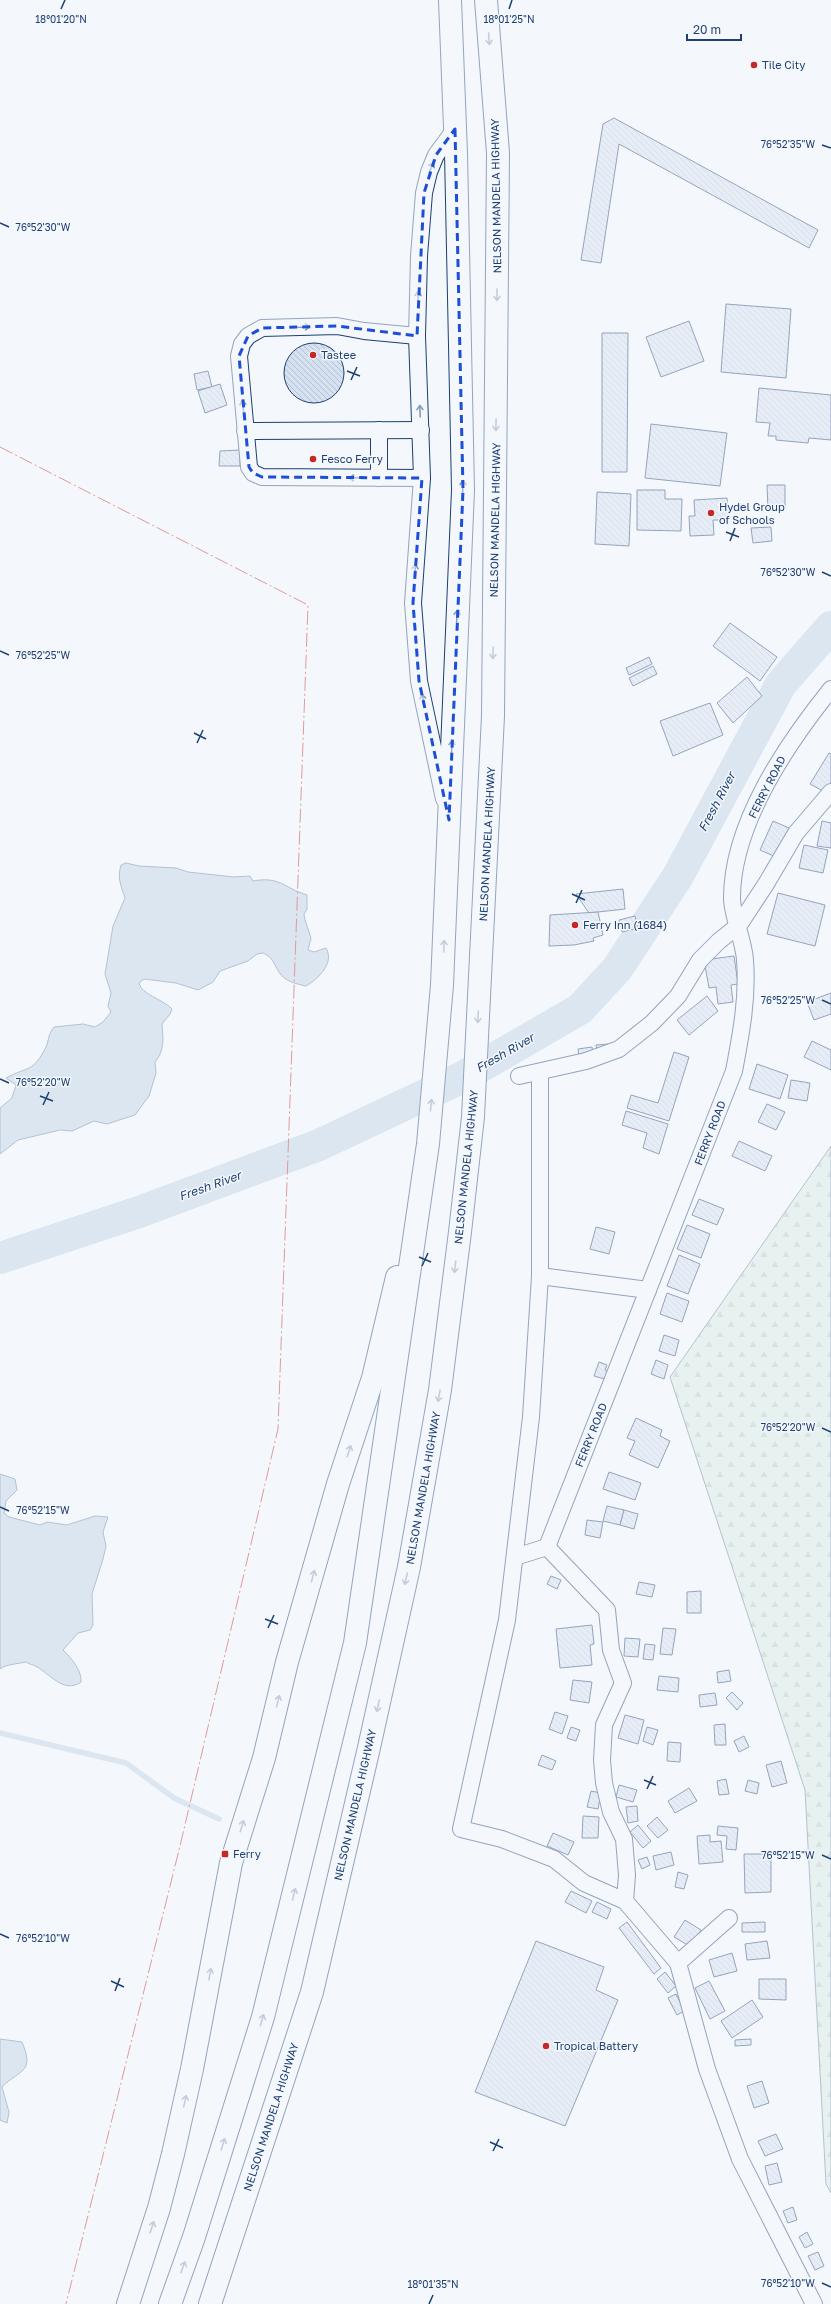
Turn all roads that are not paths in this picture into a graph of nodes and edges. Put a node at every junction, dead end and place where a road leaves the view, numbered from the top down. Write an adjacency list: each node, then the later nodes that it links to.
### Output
1 (450, 0): 3 (highway)
2 (486, 0): 26 (highway, NELSON MANDELA HIGHWAY, one-way to 26)
3 (455, 129): 4 (street, one-way to 3); 12 (highway, one-way to 3)
4 (417, 336): 6 (street, one-way to 4); 7 (street, one-way to 4)
5 (379, 430): 6 (street); 7 (street); 8 (street)
6 (421, 430): 9 (street)
7 (245, 431): 8 (street, one-way to 7)
8 (379, 478): 9 (street)
9 (422, 478): 12 (street, one-way to 9)
10 (831, 689): 13 (street, FERRY ROAD)
11 (831, 792): 13 (street)
12 (449, 820): 16 (highway, one-way to 12)
13 (739, 925): 14 (street); 18 (street, FERRY ROAD)
14 (540, 1072): 15 (street); 17 (street)
15 (519, 1076)
16 (422, 1192): 24 (highway, one-way to 16); 25 (highway, one-way to 16)
17 (540, 1276): 18 (street); 20 (street)
18 (648, 1290): 19 (street, FERRY ROAD)
19 (547, 1547): 20 (street); 21 (street)
20 (515, 1557): 21 (street)
21 (625, 1901): 23 (street)
22 (729, 1918): 23 (street)
23 (678, 1963): 27 (street)
24 (128, 2304)
25 (170, 2304)
26 (210, 2304)
27 (814, 2304)

